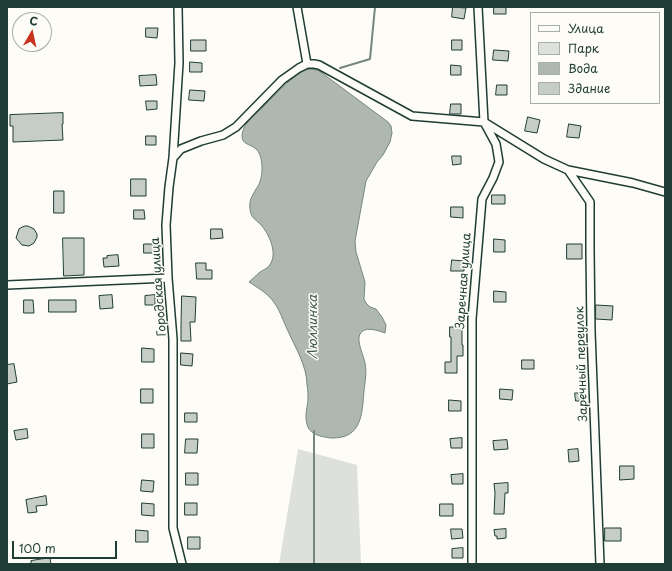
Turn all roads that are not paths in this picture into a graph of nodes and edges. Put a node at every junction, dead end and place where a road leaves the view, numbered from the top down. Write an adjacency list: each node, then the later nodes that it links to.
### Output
1 (178, 7): 6 (street, Городская улица)
2 (297, 7): 4 (street)
3 (478, 7): 5 (street, Заречная улица)
4 (307, 64): 5 (street); 6 (street)
5 (484, 122): 7 (street); 12 (street, Заречная улица)
6 (173, 158): 9 (street, Городская улица)
7 (568, 170): 8 (street); 13 (street, Заречный переулок)
8 (665, 192)
9 (168, 278): 10 (street); 11 (street, Городская улица)
10 (7, 285)
11 (182, 564)
12 (472, 564)
13 (600, 564)

